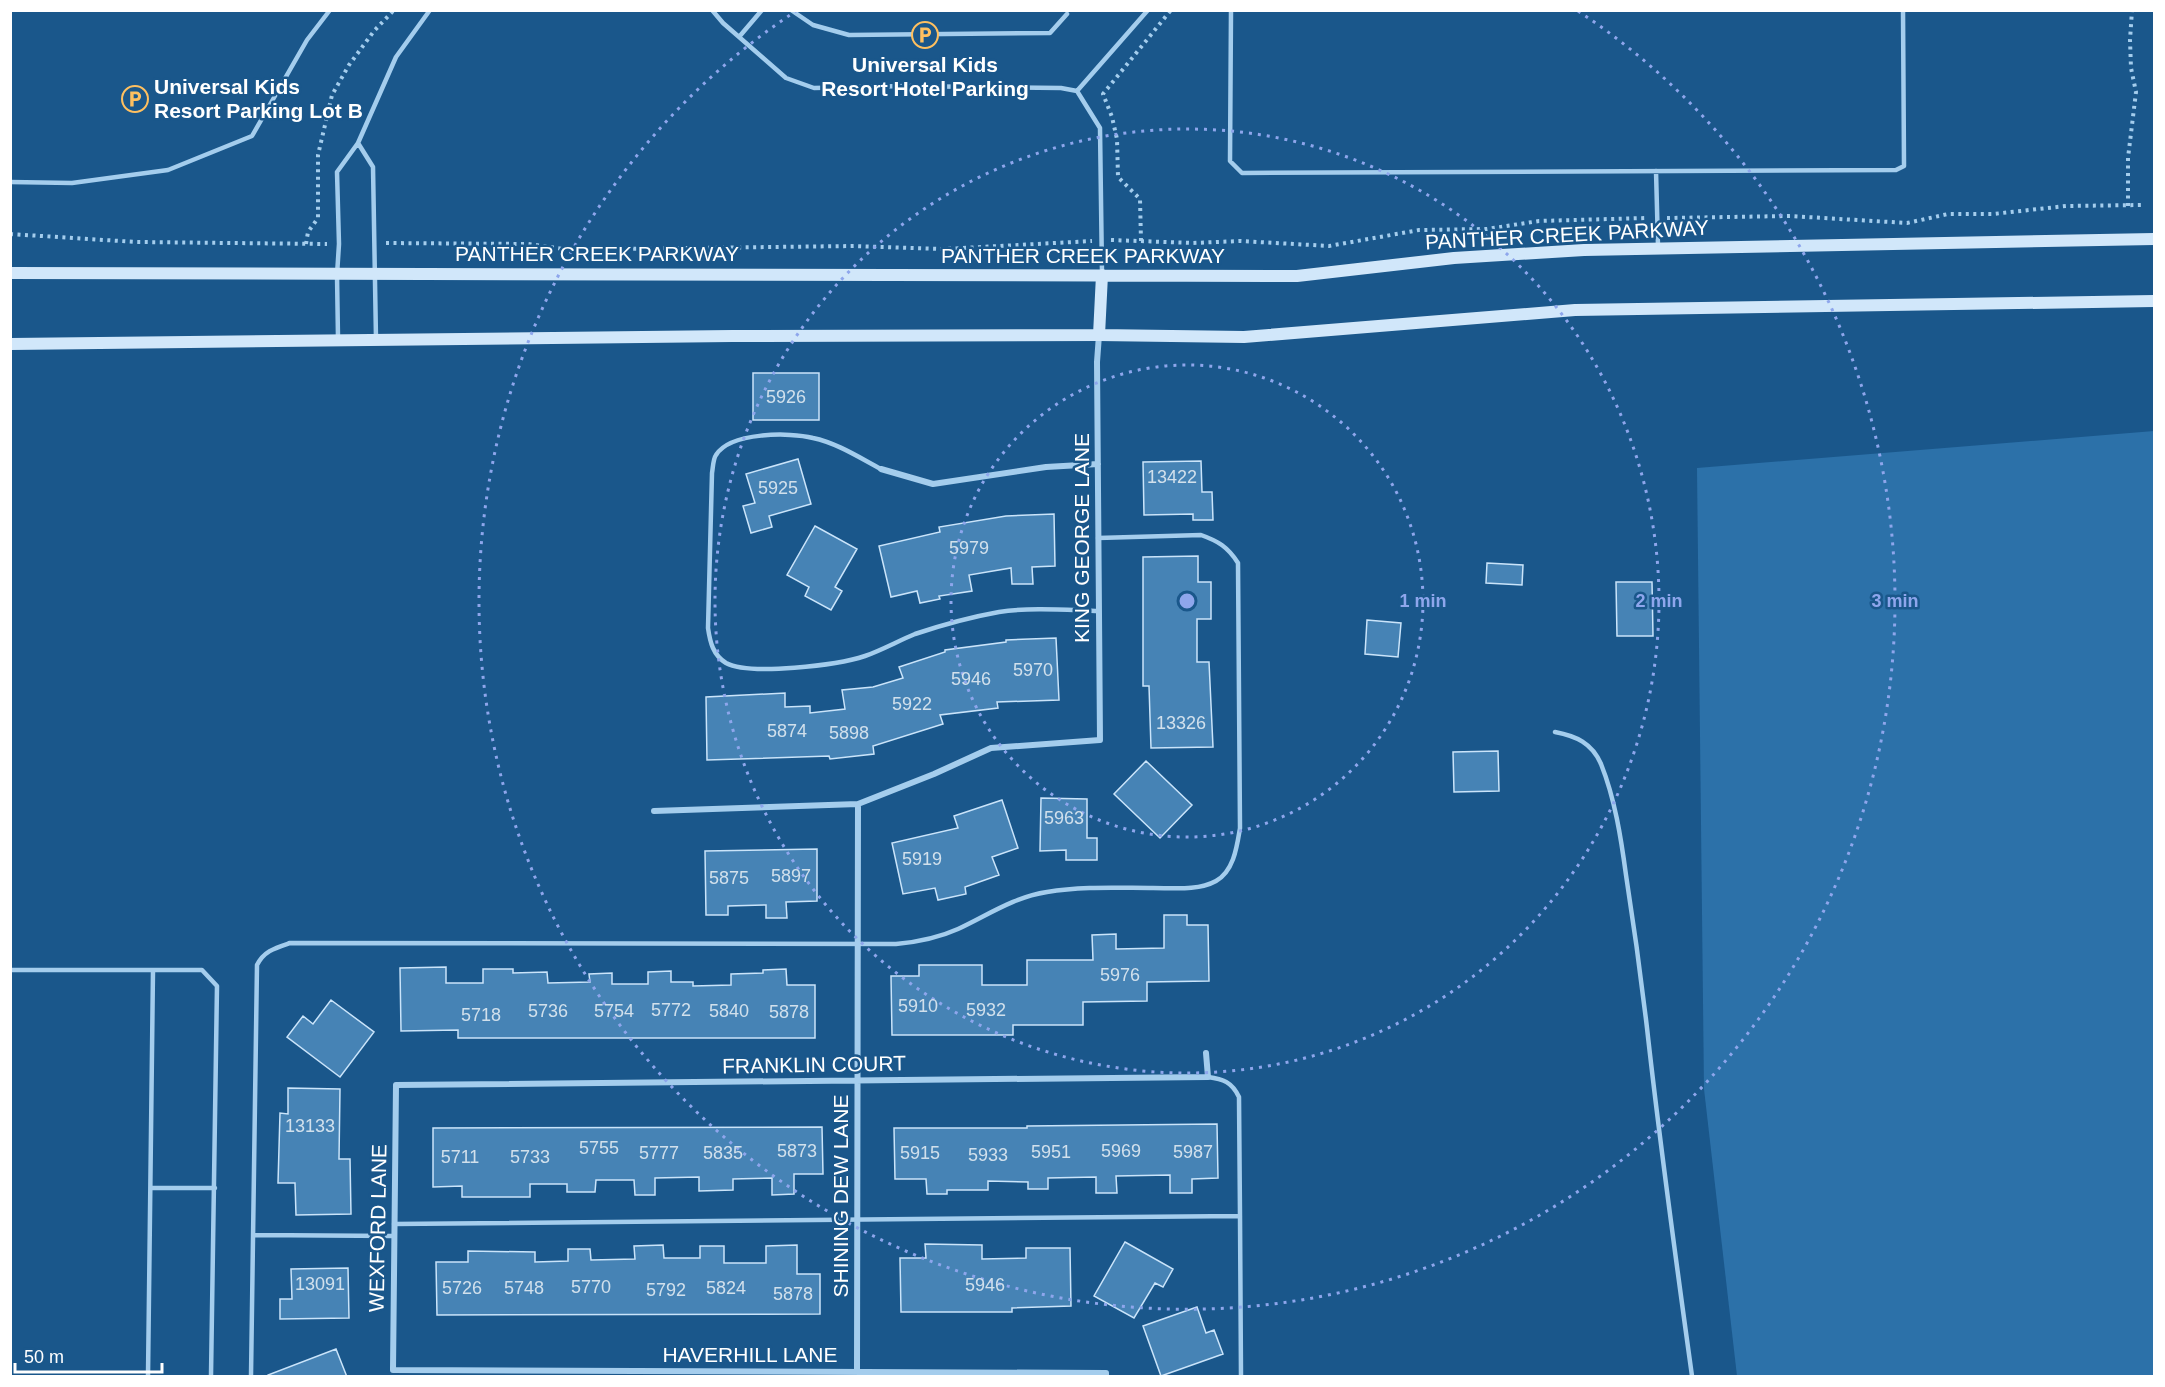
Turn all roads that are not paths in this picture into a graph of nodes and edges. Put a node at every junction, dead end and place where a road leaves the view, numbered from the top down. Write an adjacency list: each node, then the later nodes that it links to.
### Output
1 (330, 10): 14 (lane)
2 (430, 10): 12 (lane)
3 (712, 10): 10 (lane)
4 (762, 10): 10 (lane)
5 (791, 10): 9 (lane)
6 (1148, 10): 11 (lane)
7 (1231, 10): 13 (lane)
8 (1903, 10): 13 (lane)
9 (1067, 12)
10 (739, 37): 11 (lane)
11 (1077, 91): 20 (lane)
12 (358, 143): 18 (lane); 19 (lane)
13 (1656, 171): 16 (lane)
14 (10, 182)
15 (2154, 239): 16 (main road, PANTHER CREEK PARKWAY)
16 (1658, 248): 20 (main road, PANTHER CREEK PARKWAY)
17 (10, 273): 19 (main road, PANTHER CREEK PARKWAY)
18 (374, 273): 19 (main road, PANTHER CREEK PARKWAY); 20 (main road, PANTHER CREEK PARKWAY); 24 (lane)
19 (337, 275): 23 (lane)
20 (1102, 275): 22 (main road)
21 (2154, 301): 22 (main road)
22 (1099, 335): 24 (main road); 26 (street, KING GEORGE LANE)
23 (338, 340): 24 (main road); 25 (main road)
24 (376, 340)
25 (10, 344)
26 (1098, 464): 27 (street); 28 (street, KING GEORGE LANE)
27 (881, 469): 29 (lane)
28 (1098, 538): 29 (street, KING GEORGE LANE); 33 (lane)
29 (1099, 611): 31 (street, KING GEORGE LANE)
30 (1555, 732): 55 (lane)
31 (858, 804): 32 (street); 33 (street, SHINING DEW LANE)
32 (654, 811)
33 (858, 944): 38 (street, SHINING DEW LANE); 45 (lane)
34 (10, 970): 35 (lane)
35 (153, 970): 40 (lane); 41 (lane)
36 (1206, 1053): 37 (street)
37 (1208, 1077): 38 (street, FRANKLIN COURT); 42 (lane)
38 (857, 1081): 39 (street, FRANKLIN COURT); 43 (street, SHINING DEW LANE)
39 (396, 1085): 44 (street, WEXFORD LANE)
40 (151, 1188): 41 (lane); 51 (lane)
41 (215, 1188): 52 (lane)
42 (1239, 1216): 43 (lane); 54 (lane)
43 (857, 1220): 44 (lane); 48 (street, SHINING DEW LANE)
44 (394, 1224): 46 (street, WEXFORD LANE)
45 (253, 1235): 46 (lane); 53 (lane)
46 (394, 1236): 47 (street, WEXFORD LANE)
47 (393, 1370): 49 (street, HAVERHILL LANE)
48 (857, 1372): 49 (street, HAVERHILL LANE); 50 (street, HAVERHILL LANE)
49 (705, 1374)
50 (1106, 1375)
51 (148, 1377)
52 (211, 1377)
53 (251, 1377)
54 (1241, 1377)
55 (1692, 1377)

